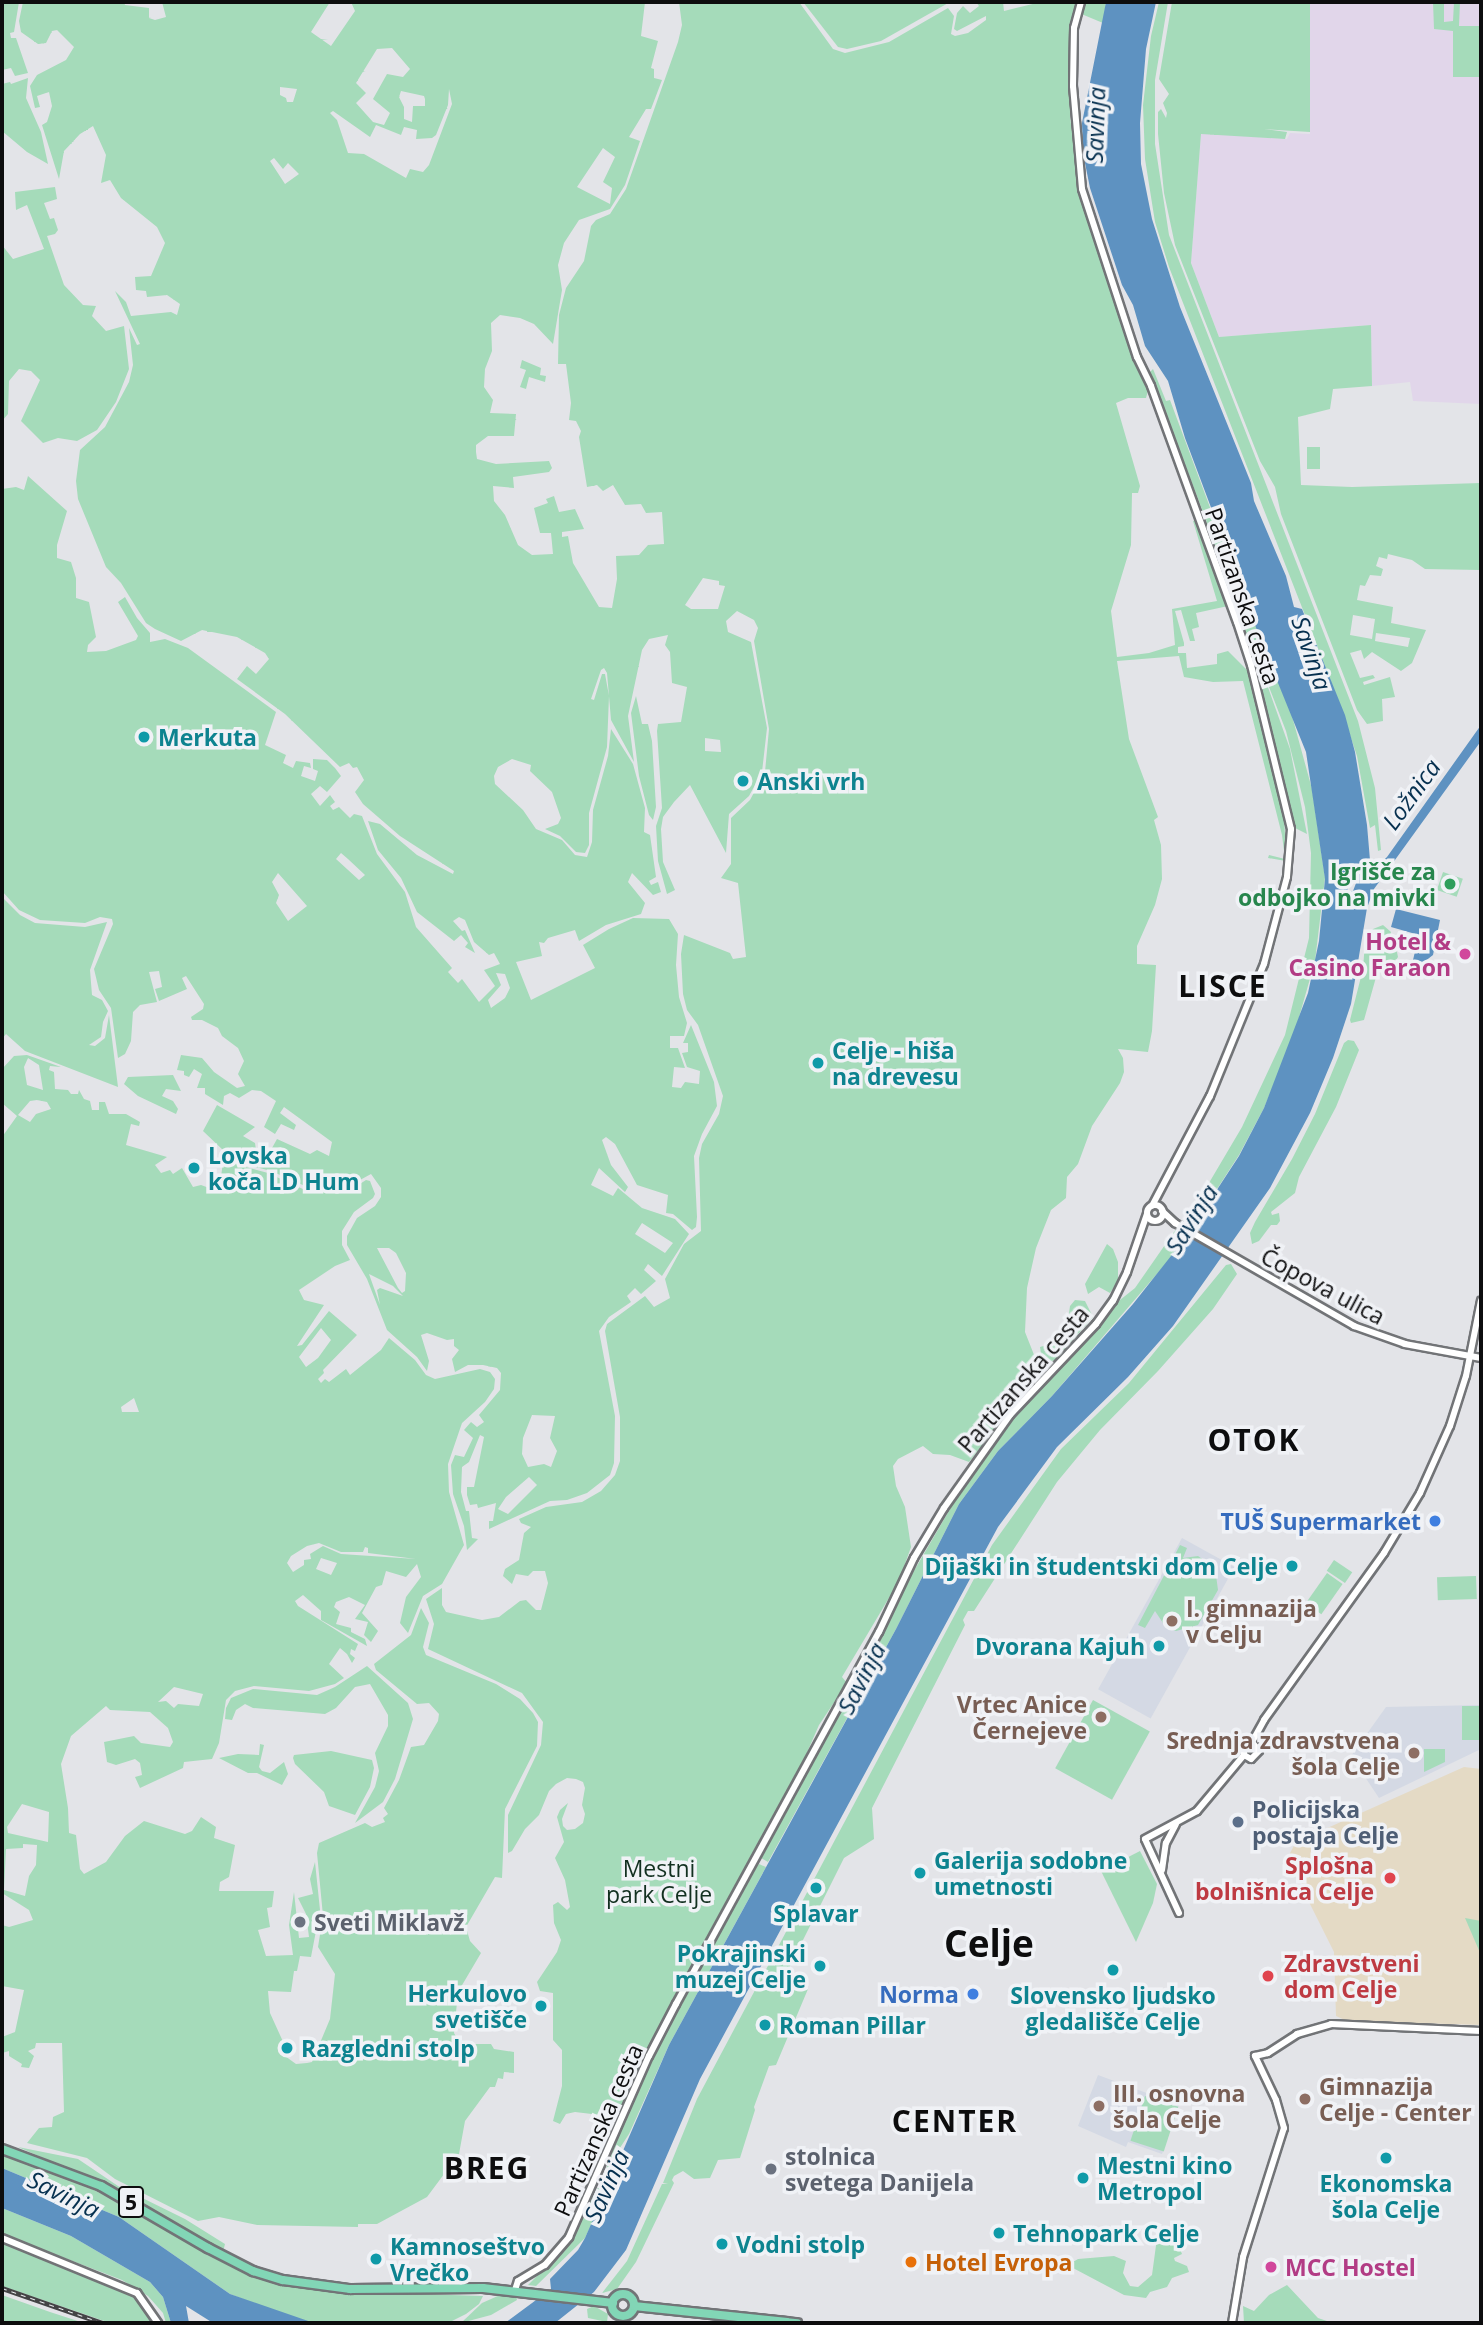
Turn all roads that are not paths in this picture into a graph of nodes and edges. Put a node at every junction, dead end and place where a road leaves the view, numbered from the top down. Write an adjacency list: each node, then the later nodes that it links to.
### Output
1 (1081, 2): 2 (street, Partizanska cesta)
2 (1158, 1208): 3 (street); 4 (street); 5 (street, Čopova ulica)
3 (1147, 1214): 4 (street); 6 (street)
4 (1157, 1220): 5 (street); 6 (street, Partizanska cesta)
5 (1178, 1224): 9 (street, Čopova ulica)
6 (1141, 1233): 19 (street, Partizanska cesta)
7 (1481, 1300): 8 (street)
8 (1480, 1322): 9 (street)
9 (1471, 1357): 10 (street, Čopova ulica); 11 (street)
10 (1481, 1358)
11 (1252, 1742): 12 (street); 12 (street)
12 (1244, 1755): 13 (street)
13 (1177, 1822): 14 (street); 14 (street)
14 (1162, 1872): 15 (street)
15 (1179, 1913)
16 (1481, 2031): 22 (street)
17 (2, 2149): 19 (main road, 5)
18 (2, 2238): 23 (street)
19 (519, 2291): 20 (main road, 5)
20 (612, 2303): 21 (main road, 5); 21 (main road, 5)
21 (634, 2306): 24 (main road, 5)
22 (1234, 2306): 25 (street); 26 (street)
23 (158, 2323)
24 (796, 2323)
25 (1233, 2323)
26 (1238, 2323)

